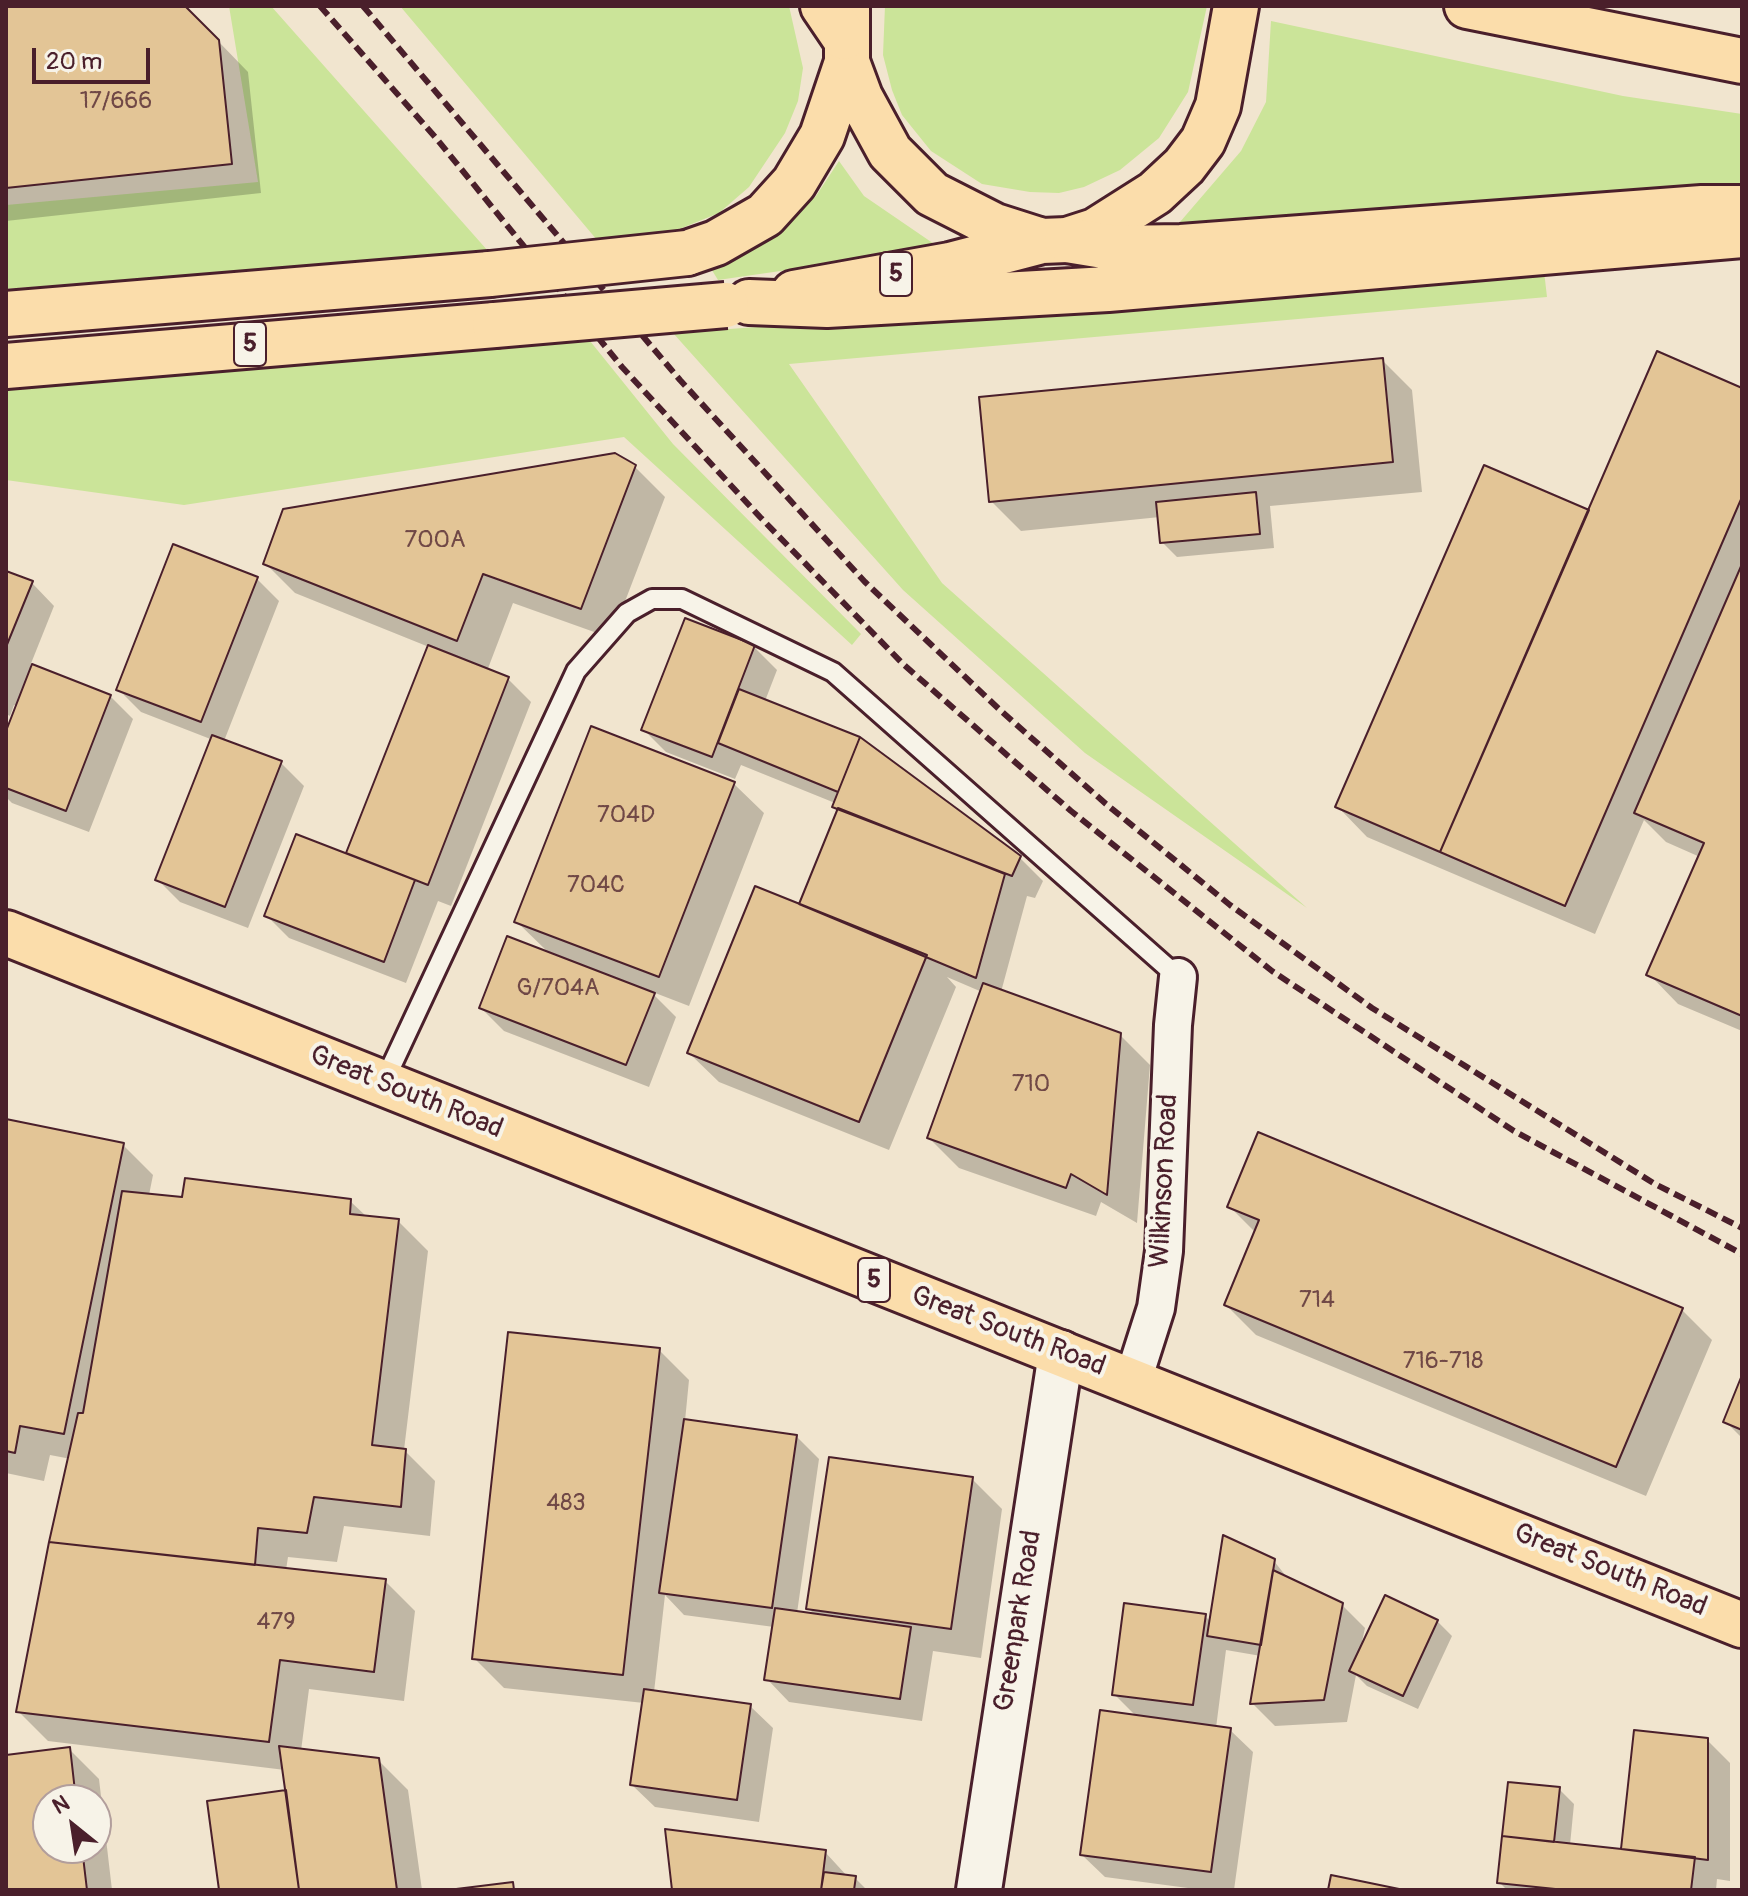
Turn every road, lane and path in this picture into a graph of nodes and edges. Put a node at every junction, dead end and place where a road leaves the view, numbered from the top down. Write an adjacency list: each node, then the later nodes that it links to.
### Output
1 (1467, 6): 4 (main road)
2 (1236, 13): 7 (main road, 5)
3 (840, 28): 7 (main road); 9 (main road, 5, bridge)
4 (1742, 61)
5 (1742, 208): 7 (main road)
6 (1742, 235): 8 (main road)
7 (1055, 240): 8 (main road, 5)
8 (737, 304): 10 (main road, 5, bridge)
9 (6, 314)
10 (6, 366)
11 (6, 933): 13 (main road, Great South Road / 5)
12 (1178, 977): 13 (lane); 15 (street, Wilkinson Road)
13 (383, 1084): 14 (main road, Great South Road / 5)
14 (1061, 1353): 15 (main road, Great South Road / 5); 17 (street, Greenpark Road)
15 (1133, 1380): 16 (main road, Great South Road / 5)
16 (1742, 1625)
17 (979, 1890)

